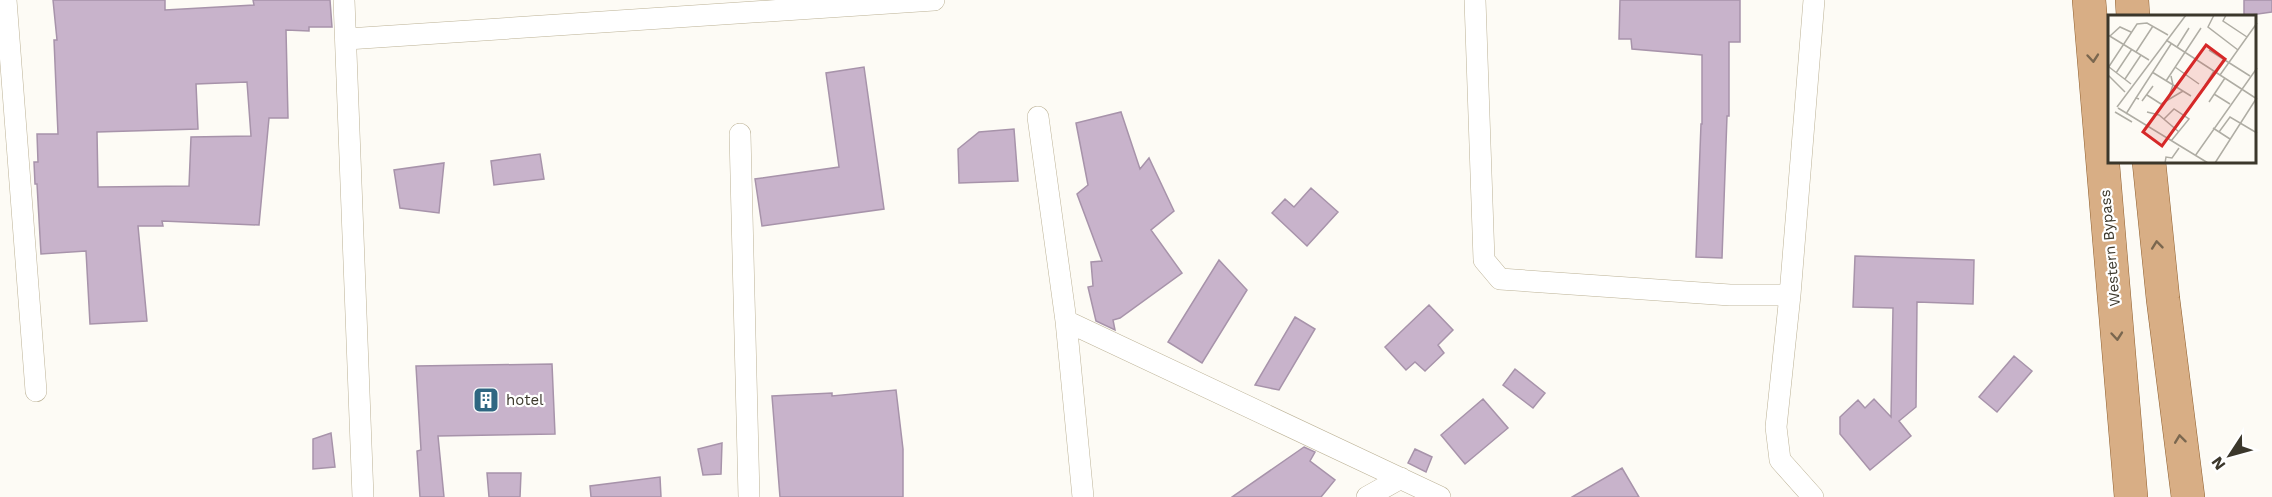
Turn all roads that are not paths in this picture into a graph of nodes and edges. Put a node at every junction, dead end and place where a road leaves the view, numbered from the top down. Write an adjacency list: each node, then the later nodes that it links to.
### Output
1 (6, 0): 15 (street)
2 (344, 0): 9 (street)
3 (934, 0): 9 (street)
4 (1475, 0): 13 (street)
5 (1814, 0): 13 (street)
6 (2089, 0): 23 (main road, Western Bypass, one-way to 23)
7 (2132, 0): 8 (main road)
8 (2133, 15)
9 (347, 39): 17 (street)
10 (1038, 117): 14 (street)
11 (740, 134): 18 (street)
12 (2148, 164): 24 (main road, one-way to 12)
13 (1790, 295): 22 (street)
14 (1066, 321): 16 (street); 19 (street)
15 (36, 391)
16 (1401, 478): 20 (street); 21 (street)
17 (363, 497)
18 (749, 497)
19 (1083, 497)
20 (1367, 497)
21 (1440, 497)
22 (1813, 497)
23 (2131, 497)
24 (2188, 497)

